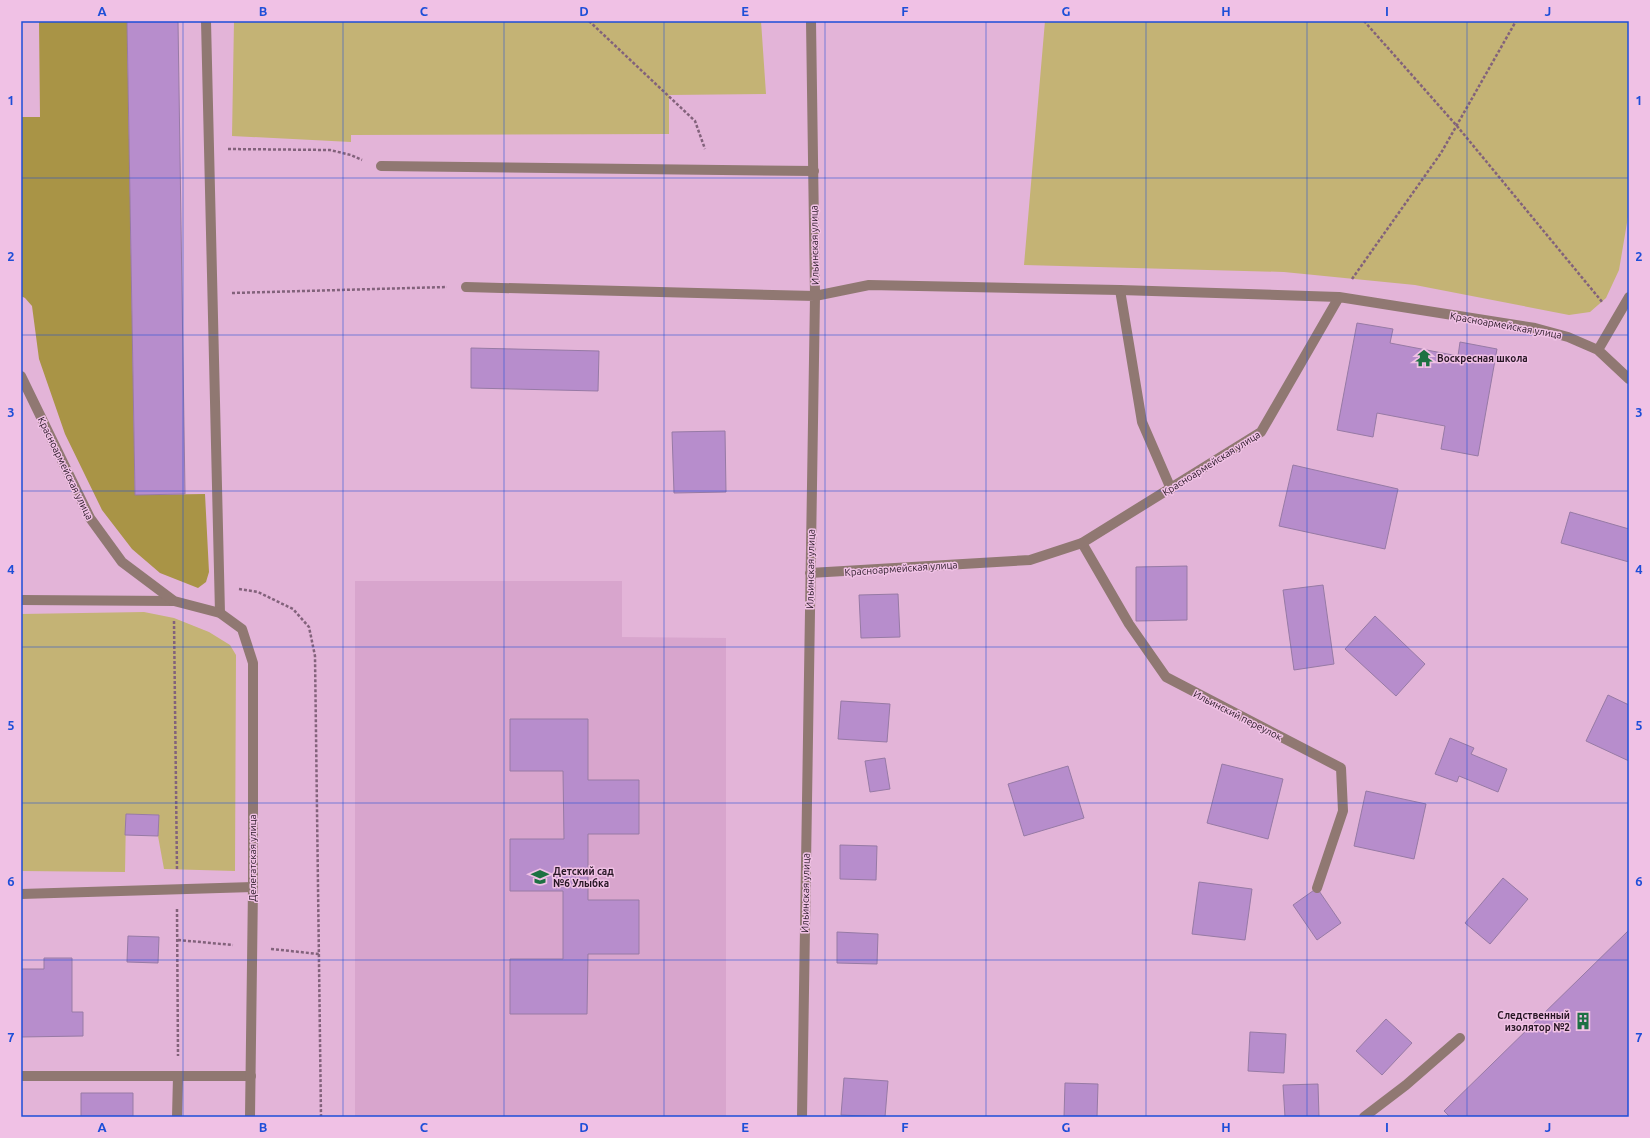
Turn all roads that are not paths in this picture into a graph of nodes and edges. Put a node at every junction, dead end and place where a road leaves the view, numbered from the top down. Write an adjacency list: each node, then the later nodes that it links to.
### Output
1 (206, 21): 18 (street)
2 (811, 21): 4 (street, Ильинская улица)
3 (381, 166): 4 (street)
4 (814, 172): 7 (street, Ильинская улица)
5 (466, 287): 7 (street)
6 (1120, 290): 7 (street); 9 (street); 13 (street)
7 (815, 296): 15 (street, Ильинская улица)
8 (1629, 296): 10 (street)
9 (1339, 297): 10 (street, Красноармейская улица); 13 (street, Красноармейская улица)
10 (1598, 350): 12 (street, Красноармейская улица)
11 (21, 376): 17 (street, Красноармейская улица)
12 (1629, 379)
13 (1171, 488): 14 (street, Красноармейская улица)
14 (1082, 543): 15 (street, Красноармейская улица); 20 (street, Ильинский переулок)
15 (810, 573): 28 (street, Ильинская улица)
16 (21, 600): 17 (street)
17 (174, 601): 18 (street, Красноармейская улица)
18 (220, 613): 19 (street, Делегатская улица)
19 (252, 887): 21 (street); 25 (street, Делегатская улица)
20 (1317, 888)
21 (21, 894)
22 (1460, 1038): 29 (street)
23 (21, 1076): 24 (street)
24 (178, 1076): 25 (street); 26 (street)
25 (251, 1076): 27 (street, Делегатская улица)
26 (177, 1117)
27 (250, 1117)
28 (802, 1117)
29 (1364, 1117)

